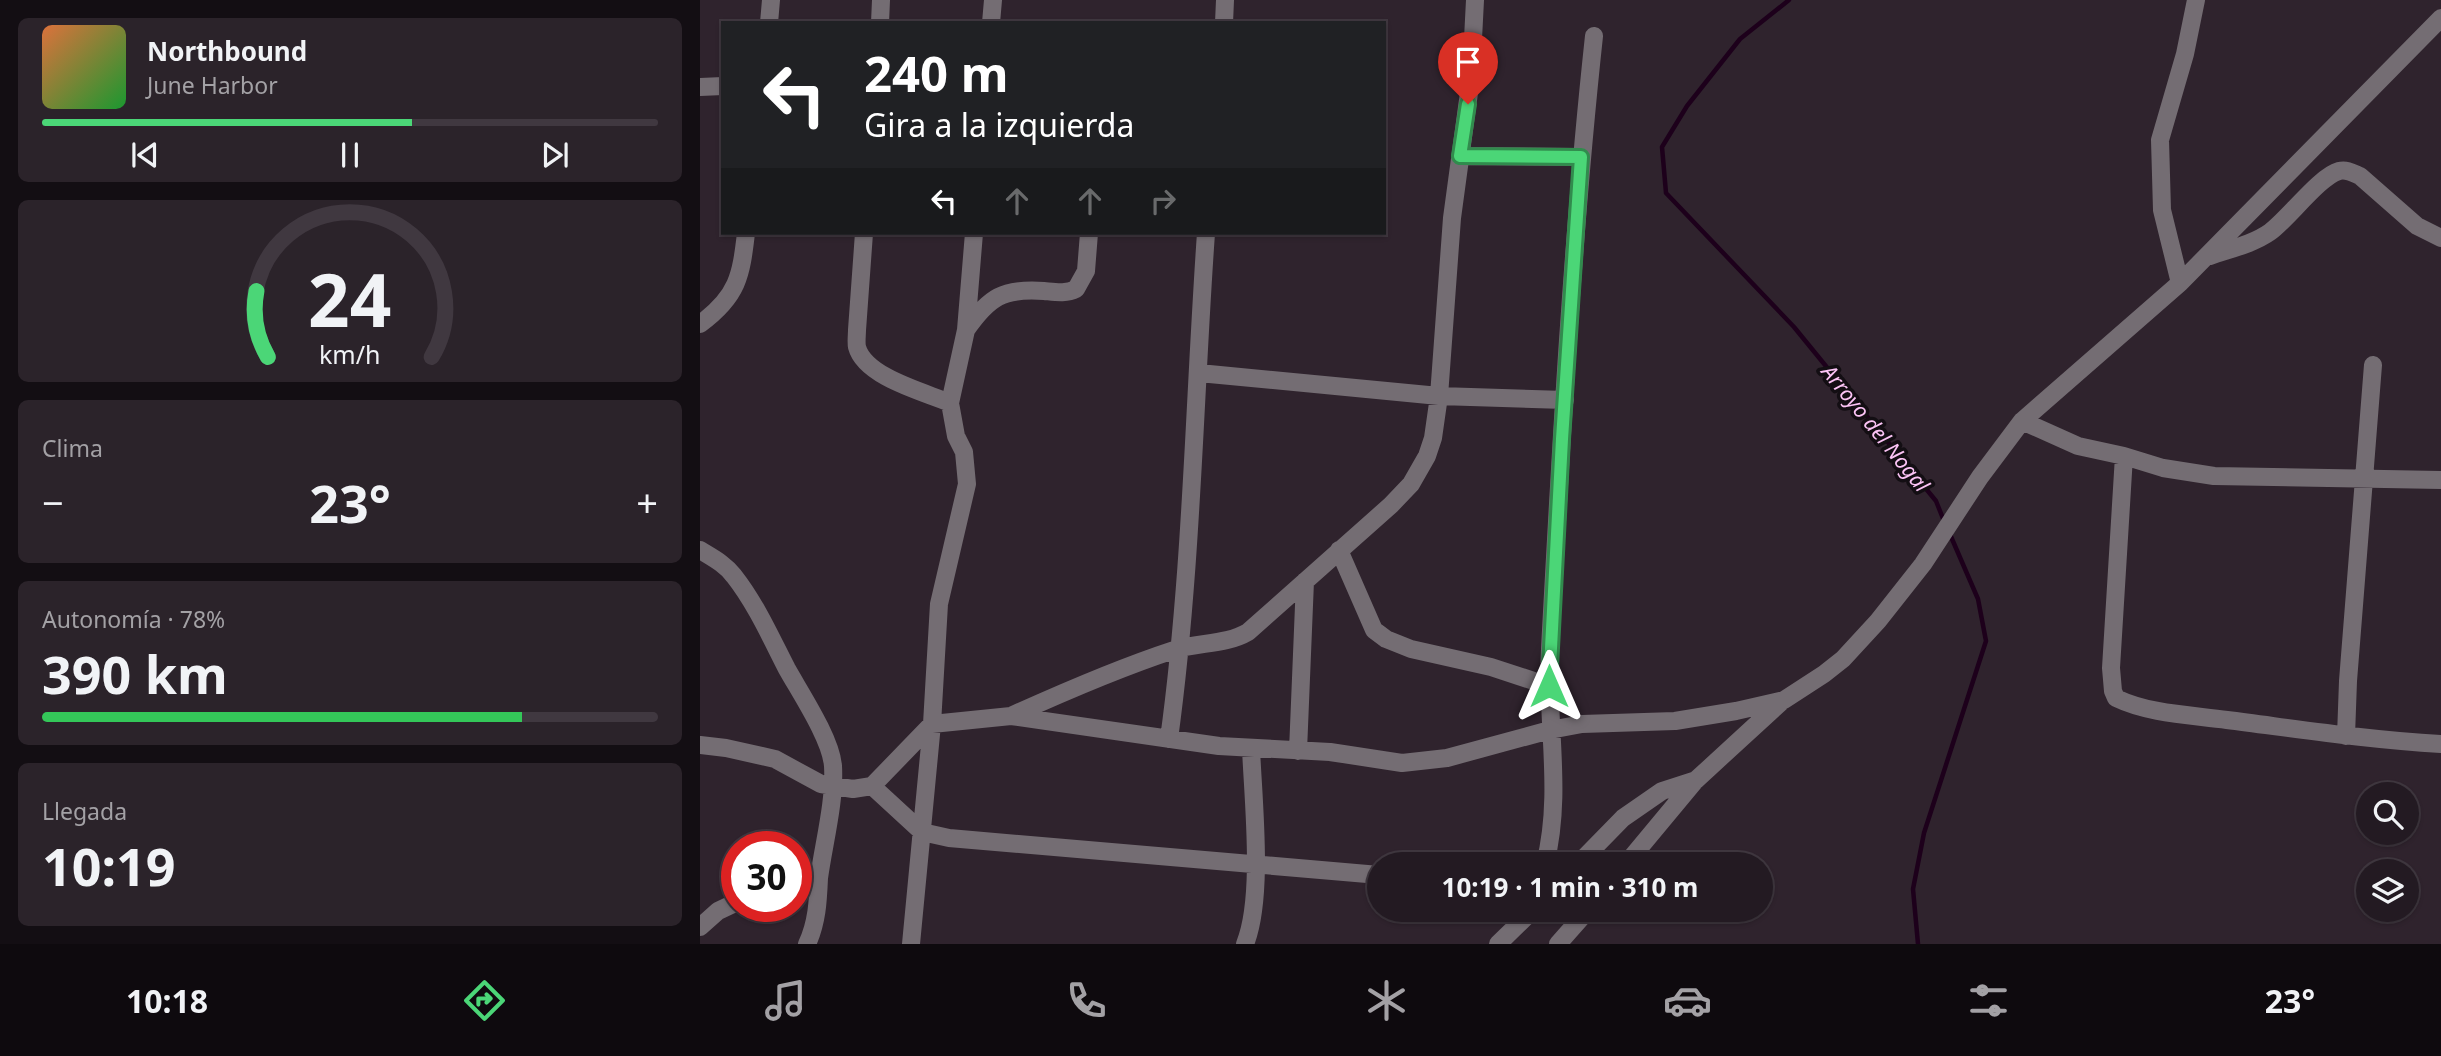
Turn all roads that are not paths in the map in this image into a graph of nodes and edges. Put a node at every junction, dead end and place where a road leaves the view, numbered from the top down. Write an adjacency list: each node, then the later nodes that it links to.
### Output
1 (771, 0): 8 (street)
2 (881, 0): 9 (street)
3 (993, 0): 10 (street)
4 (1225, 0): 11 (street)
5 (1475, 0): 15 (street)
6 (2196, 0): 24 (street)
7 (2441, 18): 23 (street)
8 (769, 21)
9 (880, 21)
10 (991, 21)
11 (1224, 21)
12 (1594, 36): 16 (street)
13 (721, 86): 14 (street)
14 (700, 87)
15 (1460, 156): 16 (street); 29 (street)
16 (1581, 157): 30 (street)
17 (746, 235): 25 (street)
18 (864, 235): 31 (street)
19 (974, 235): 26 (street)
20 (1089, 235): 26 (street)
21 (1206, 235): 28 (street)
22 (2441, 238): 23 (street)
23 (2207, 257): 24 (street)
24 (2180, 283): 32 (street)
25 (700, 324)
26 (967, 330): 31 (street)
27 (2373, 365): 34 (street)
28 (1199, 373): 29 (street); 39 (street)
29 (1439, 396): 30 (street); 37 (street)
30 (1565, 400): 40 (street)
31 (950, 403): 43 (street)
32 (2022, 421): 33 (street); 41 (street)
33 (2124, 456): 34 (street); 45 (street)
34 (2365, 478): 35 (street); 45 (street)
35 (2441, 480)
36 (700, 550): 53 (street)
37 (1339, 550): 38 (street); 40 (street)
38 (1305, 581): 39 (street); 50 (street)
39 (1180, 648): 42 (street); 46 (street)
40 (1549, 686): 44 (street)
41 (1784, 700): 44 (street); 51 (street)
42 (1011, 716): 43 (street); 46 (street)
43 (932, 724): 52 (street); 54 (street)
44 (1550, 730): 50 (street); 55 (street)
45 (2346, 736): 47 (street)
46 (1169, 739): 49 (street)
47 (2441, 744)
48 (700, 746): 53 (street)
49 (1251, 748): 50 (street); 58 (street)
50 (1298, 751)
51 (1696, 780): 56 (street); 57 (street)
52 (872, 786): 53 (street); 54 (street)
53 (832, 787): 60 (street)
54 (922, 832): 58 (street); 63 (street)
55 (1548, 852)
56 (1590, 852)
57 (1636, 852)
58 (1255, 864): 59 (street); 70 (street)
59 (1367, 874)
60 (819, 878): 61 (street); 67 (street)
61 (812, 880)
62 (721, 910): 66 (street)
63 (914, 922): 68 (street); 69 (street)
64 (1521, 922): 71 (street)
65 (1577, 922): 72 (street)
66 (700, 927)
67 (807, 944)
68 (911, 944)
69 (920, 944)
70 (1245, 944)
71 (1498, 944)
72 (1558, 944)

